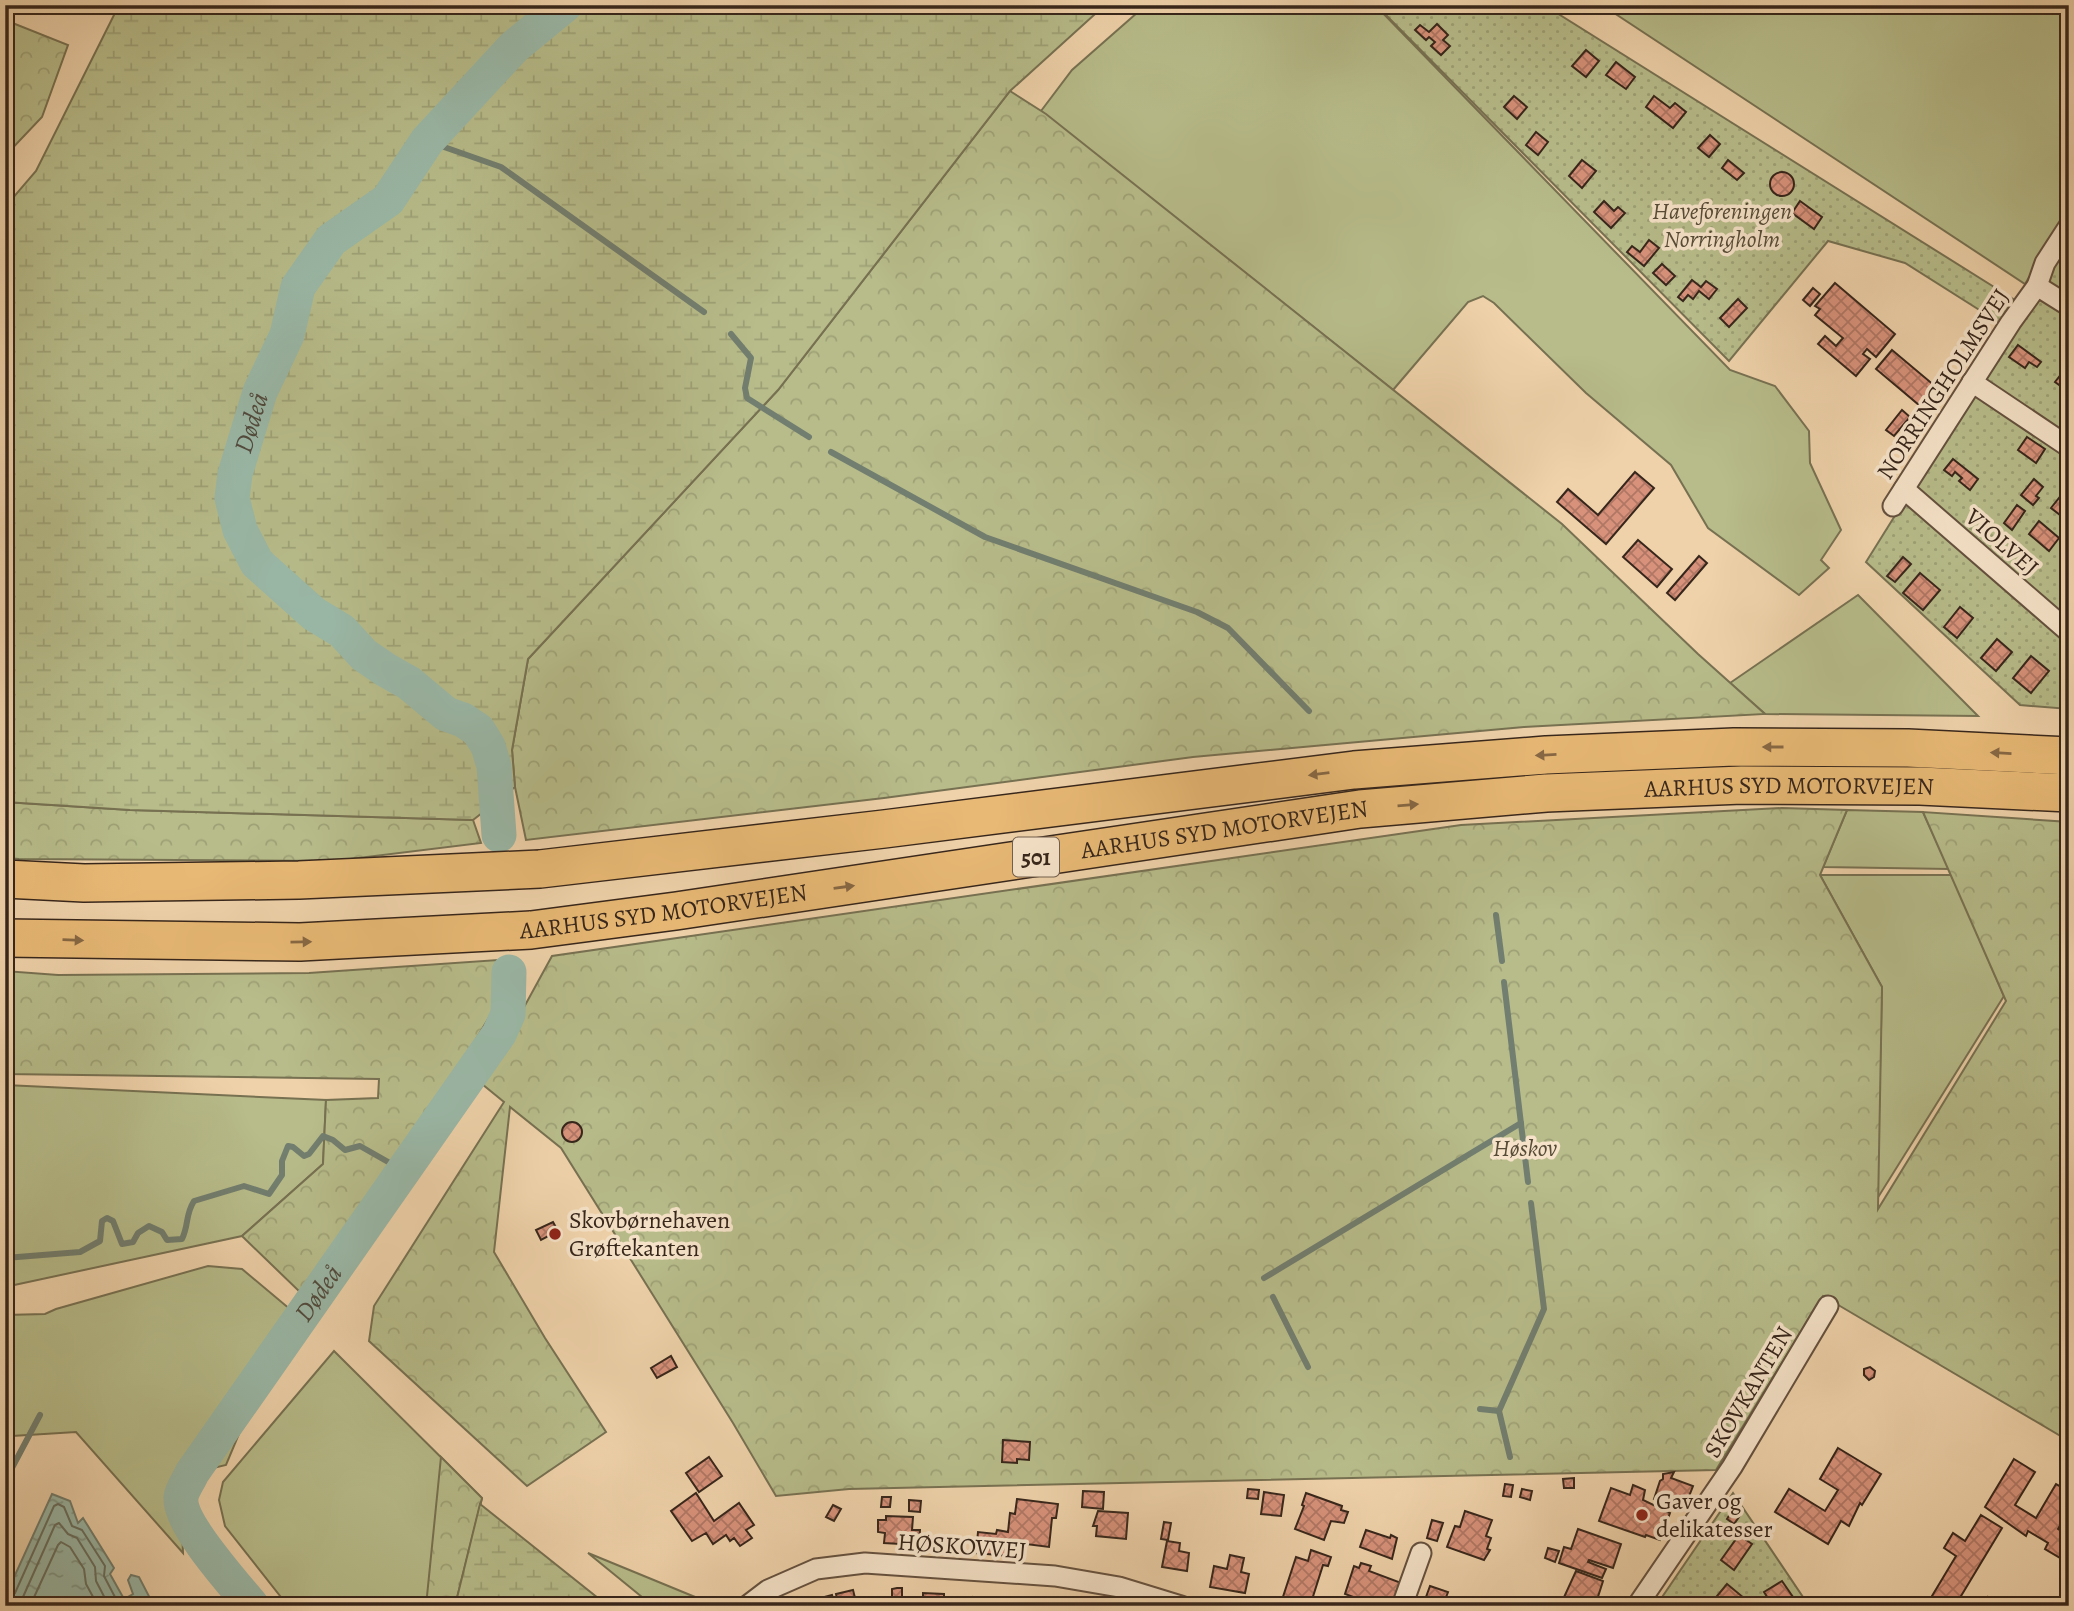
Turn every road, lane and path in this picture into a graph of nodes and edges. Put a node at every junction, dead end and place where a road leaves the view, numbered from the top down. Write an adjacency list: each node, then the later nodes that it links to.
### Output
1 (2069, 226): 2 (street)
2 (2037, 286): 3 (street, NORRINGHOLMSVEJ); 4 (street, NORRINGHOLMSVEJ)
3 (2069, 306)
4 (1972, 382): 5 (street); 6 (street, NORRINGHOLMSVEJ)
5 (2069, 447)
6 (1904, 489): 7 (street, NORRINGHOLMSVEJ); 8 (street, VIOLVEJ)
7 (1893, 506)
8 (2069, 632)
9 (2069, 756): 11 (highway, AARHUS SYD MOTORVEJEN / 501, one-way to 11)
10 (2069, 793): 12 (highway, AARHUS SYD MOTORVEJEN / 501, one-way to 10)
11 (5, 879)
12 (5, 938)
13 (1828, 1306): 18 (street, SKOVKANTEN)
14 (1421, 1553): 17 (street)
15 (747, 1606): 16 (street, HØSKOVVEJ)
16 (1181, 1606)
17 (1402, 1606)
18 (1637, 1606)

